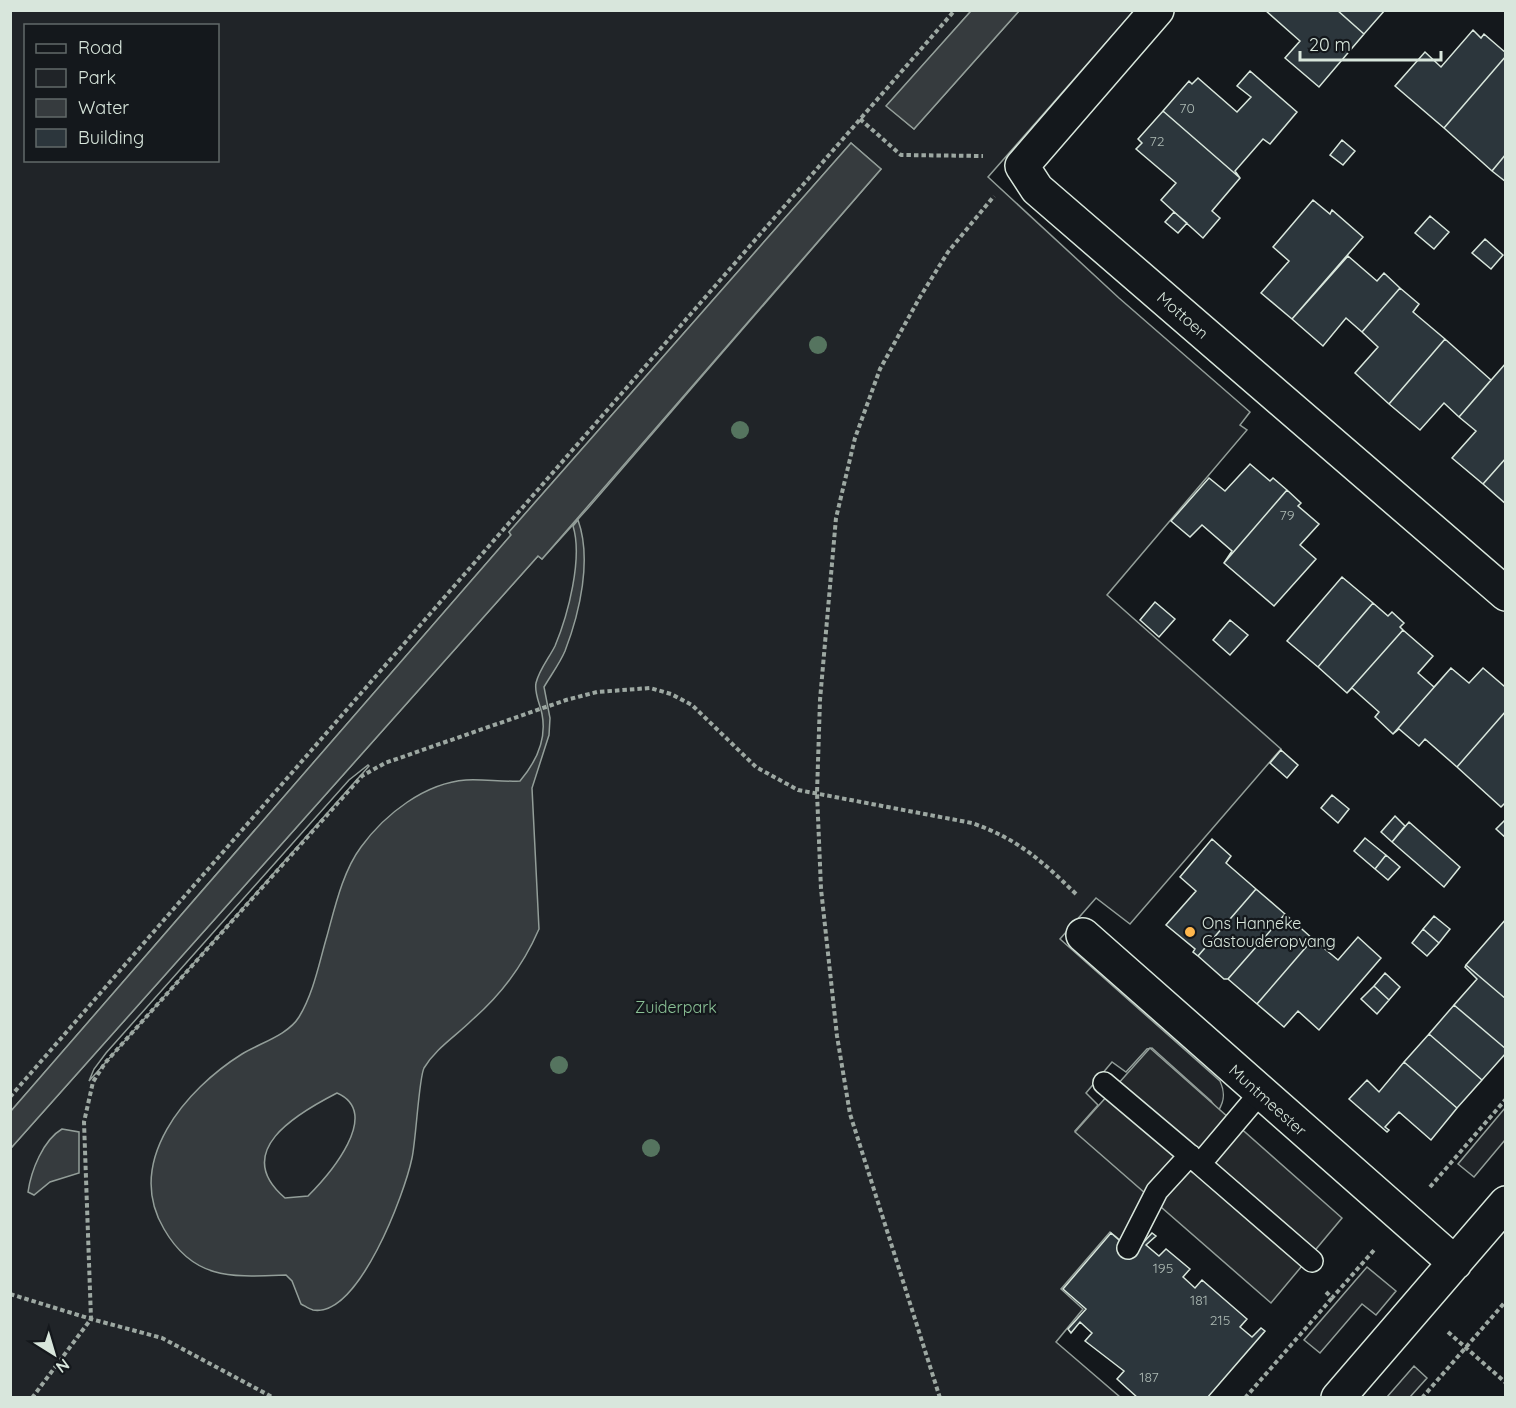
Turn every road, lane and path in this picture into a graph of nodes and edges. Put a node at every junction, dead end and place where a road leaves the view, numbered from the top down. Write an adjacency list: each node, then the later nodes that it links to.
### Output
1 (955, 10): 3 (path)
2 (1157, 10): 4 (street)
3 (860, 119): 4 (path); 10 (path)
4 (1022, 166): 5 (street, Mottoen); 6 (path)
5 (1506, 594)
6 (817, 794): 7 (path); 22 (path); 27 (path)
7 (1083, 935): 9 (street, Muntmeester)
8 (1104, 1083): 12 (lane)
9 (1260, 1093): 12 (lane); 14 (street, Muntmeester)
10 (10, 1097)
11 (1506, 1099): 14 (path)
12 (1195, 1159): 15 (lane); 16 (lane)
13 (1506, 1203): 17 (street)
14 (1402, 1218): 17 (street, Muntmeester); 19 (path)
15 (1128, 1248)
16 (1312, 1261): 19 (path)
17 (1455, 1263): 21 (street)
18 (10, 1294): 22 (path)
19 (1332, 1298): 28 (path)
20 (1506, 1301): 23 (path)
21 (1418, 1306): 23 (path); 29 (street)
22 (91, 1319): 25 (path); 26 (path)
23 (1465, 1347): 24 (path); 30 (path)
24 (1506, 1383)
25 (32, 1398)
26 (274, 1398)
27 (940, 1398)
28 (1245, 1398)
29 (1338, 1398)
30 (1422, 1398)

